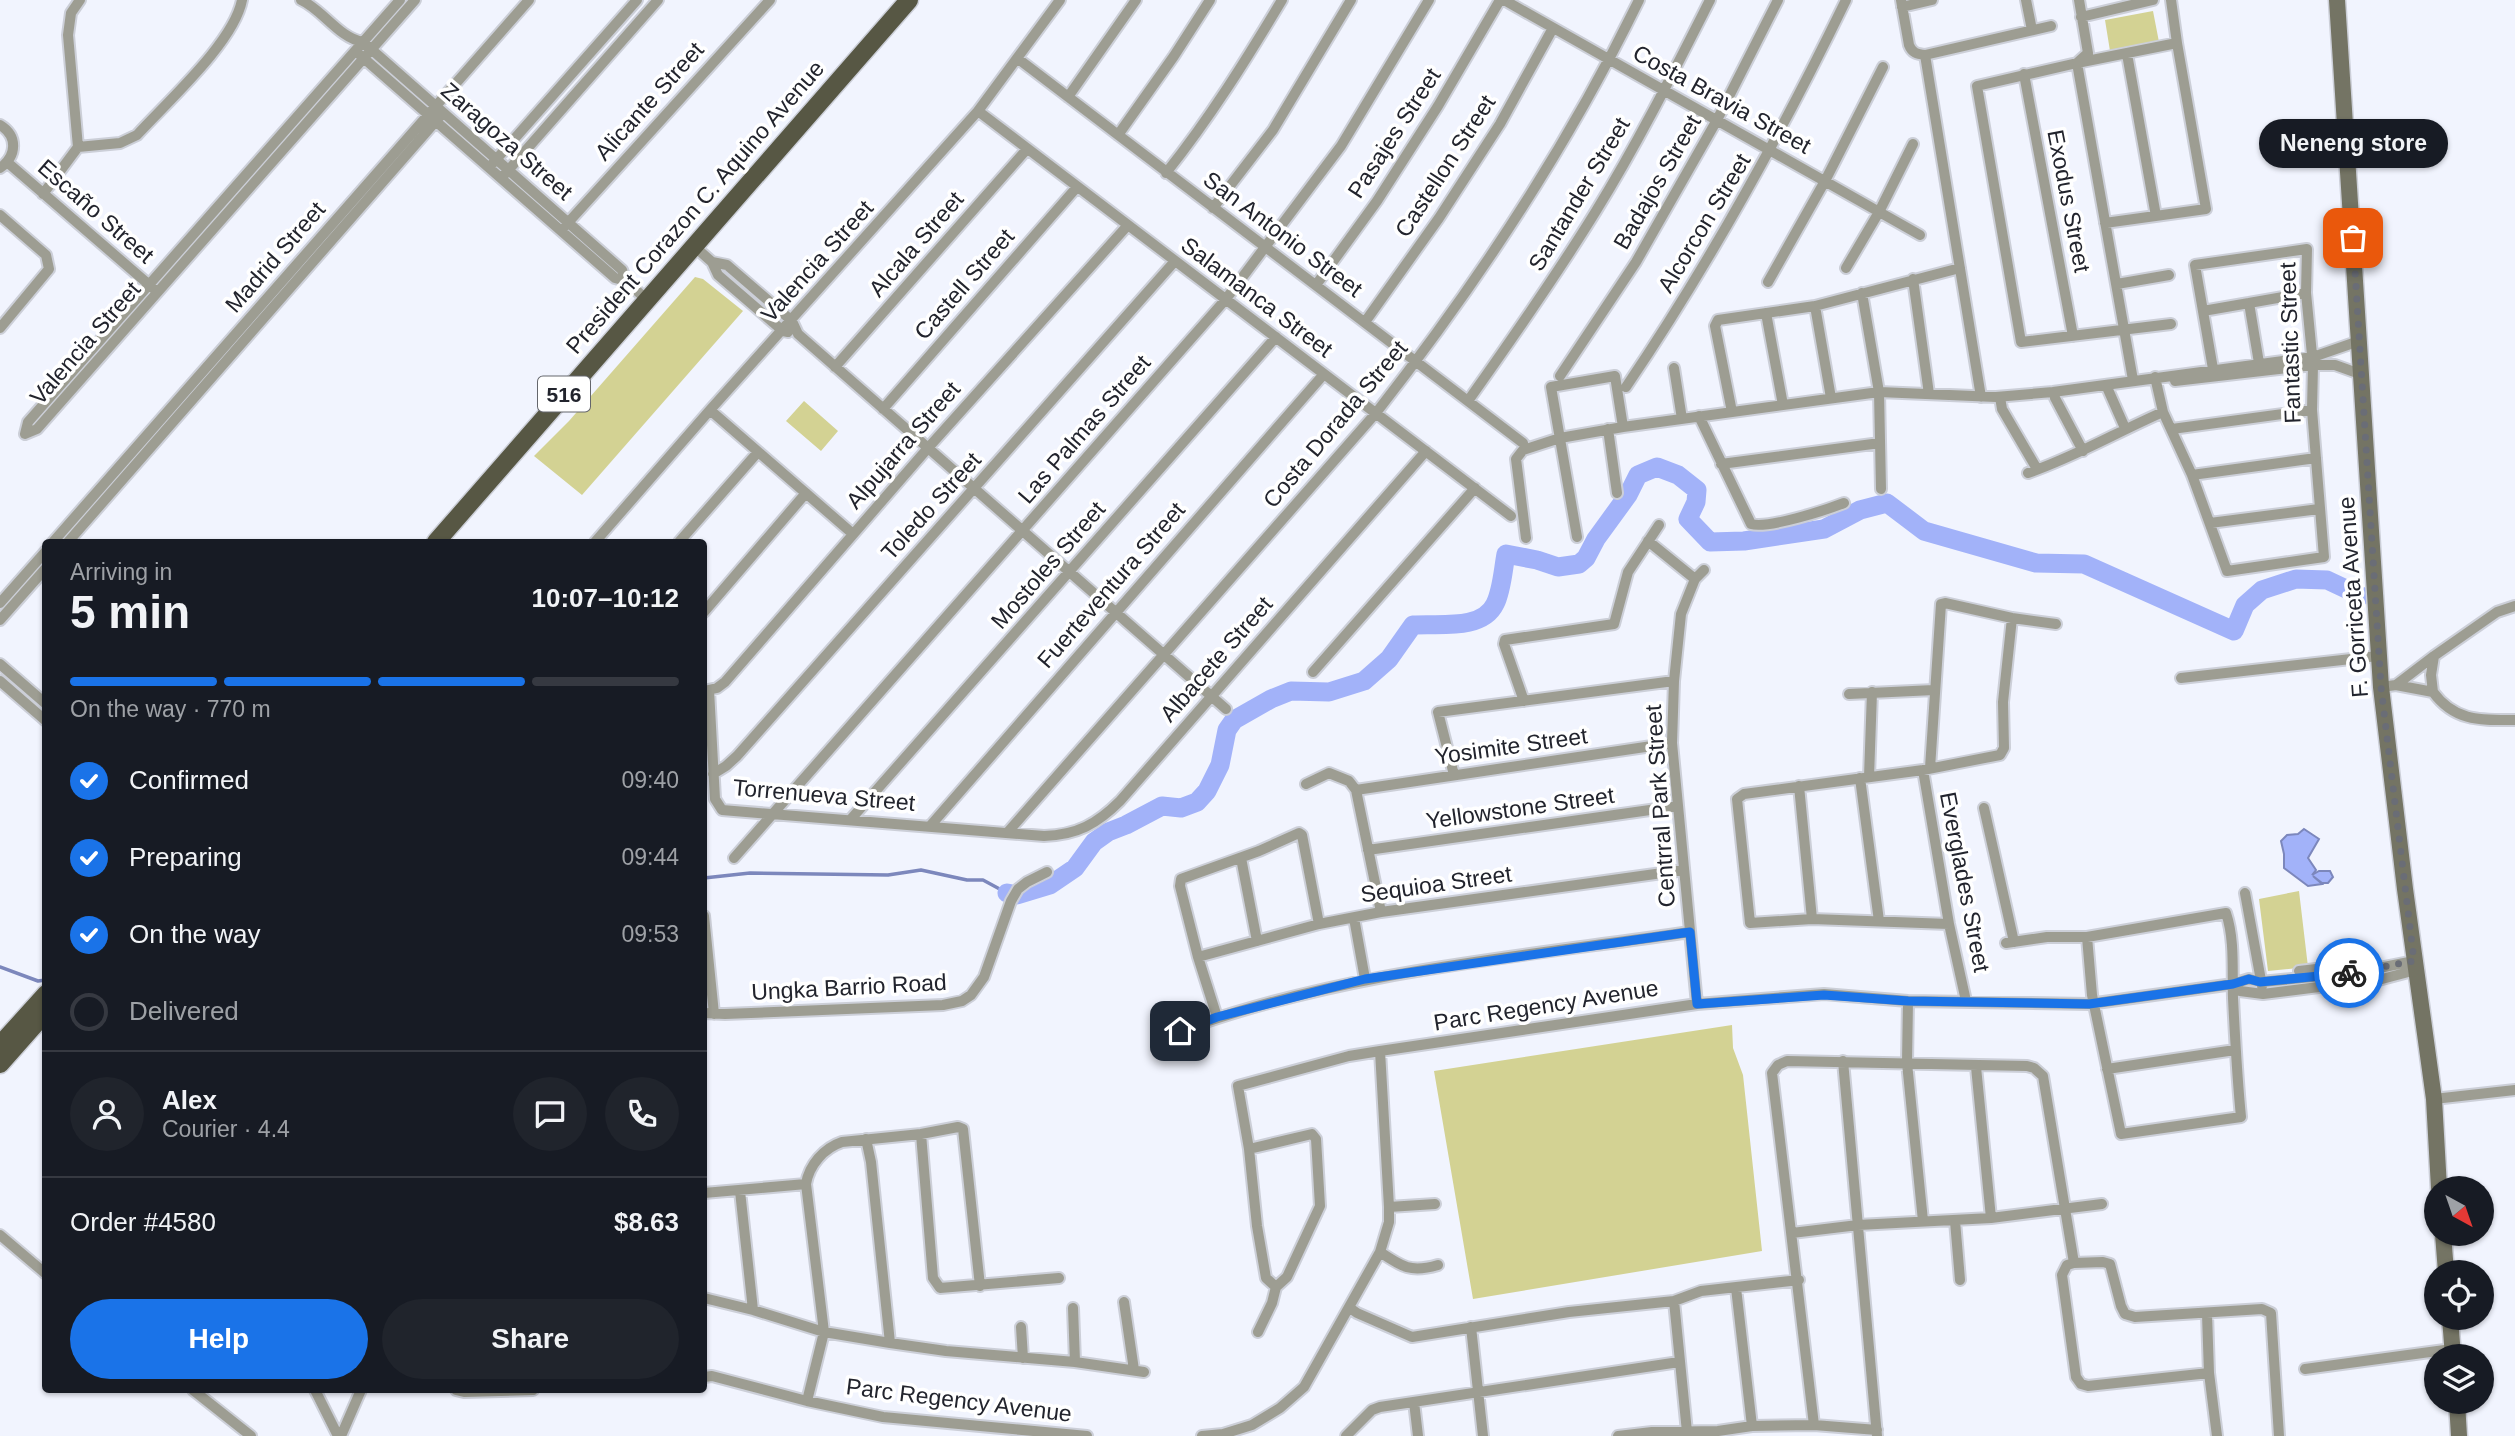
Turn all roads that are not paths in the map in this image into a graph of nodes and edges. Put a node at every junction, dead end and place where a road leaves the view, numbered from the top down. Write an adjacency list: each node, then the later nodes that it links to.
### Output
1 (80, 0): 50 (street)
2 (242, 0): 50 (street)
3 (301, 0): 34 (street, Zaragoza Street)
4 (400, 0): 34 (street, Valencia Street)
5 (415, 0): 34 (street, Valencia Street)
6 (529, 0): 45 (street, Madrid Street)
7 (637, 0): 53 (street)
8 (658, 0): 56 (street)
9 (770, 0): 66 (street, Alicante Street)
10 (909, 0): 68 (main road, President Corazon C. Aquino Avenue / 516)
11 (1060, 0): 37 (street, Valencia Street)
12 (1136, 0): 43 (street)
13 (1210, 0): 48 (street)
14 (1282, 0): 55 (street)
15 (1351, 0): 60 (street)
16 (1429, 0): 69 (street, Las Palmas Street)
17 (1502, 0): 31 (street, Costa Bravia Street); 78 (street, Pasajes Street)
18 (1639, 0): 38 (street, Costa Dorada Street)
19 (1710, 0): 42 (street, Santander Street)
20 (1778, 0): 46 (street, Badajos Street)
21 (1846, 0): 52 (street, Alcorcon Street)
22 (1932, 0): 28 (street)
23 (2026, 0): 32 (street)
24 (2079, 0): 29 (street)
25 (2153, 0): 29 (street)
26 (2171, 0): 33 (street)
27 (2337, 0): 97 (main road, F. Gorriceta Avenue)
28 (1901, 4): 36 (street)
29 (2081, 17): 39 (street)
30 (2051, 26): 32 (street)
31 (1553, 28): 38 (street, Costa Bravia Street); 89 (street, Castellon Street)
32 (2032, 30): 36 (street)
33 (2178, 43): 35 (street); 63 (street)
34 (361, 48): 45 (street, Zaragoza Street); 79 (street, Valencia Street)
35 (2127, 54): 39 (street); 63 (street)
36 (1925, 55): 73 (street)
37 (1017, 58): 43 (street, San Antonio Street); 44 (street, Valencia Street)
38 (1609, 61): 42 (street, Costa Bravia Street); 99 (street, Costa Dorada Street)
39 (2077, 63): 41 (street); 64 (street)
40 (1883, 67): 57 (street)
41 (2024, 74): 95 (street, Exodus Street); 95 (street)
42 (1664, 91): 46 (street, Costa Bravia Street); 117 (street, Santander Street)
43 (1068, 97): 48 (street, San Antonio Street)
44 (978, 111): 51 (street, Salamanca Street); 88 (street, Valencia Street)
45 (436, 114): 53 (street, Zaragoza Street); 155 (street, Madrid Street); 156 (street, Madrid Street)
46 (1717, 120): 52 (street, Costa Bravia Street); 106 (street, Badajos Street)
47 (0, 125): 54 (street)
48 (1118, 135): 55 (street, San Antonio Street)
49 (1913, 144): 61 (street)
50 (78, 147): 59 (street)
51 (1027, 149): 58 (street, Salamanca Street); 101 (street, Alcala Street)
52 (1771, 150): 57 (street, Costa Bravia Street); 109 (street, Alcorcon Street)
53 (493, 164): 56 (street, Zaragoza Street)
54 (4, 165): 59 (street, Escaño Street)
55 (1167, 173): 60 (street, San Antonio Street)
56 (505, 175): 66 (street, Zaragoza Street)
57 (1825, 181): 61 (street, Costa Bravia Street); 76 (street)
58 (1077, 187): 65 (street, Salamanca Street); 119 (street, Castell Street)
59 (43, 194): 79 (street, Escaño Street)
60 (1213, 208): 69 (street, San Antonio Street)
61 (1878, 212): 67 (street, Costa Bravia Street); 72 (street)
62 (0, 215): 91 (street)
63 (2156, 216): 64 (street)
64 (2105, 223): 77 (street)
65 (1128, 225): 71 (street, Salamanca Street); 134 (street, Alpujarra Street)
66 (564, 227): 83 (street, Zaragoza Street)
67 (1920, 235)
68 (694, 246): 70 (street); 83 (main road, President Corazon C. Aquino Avenue / 516)
69 (1267, 246): 78 (street, San Antonio Street); 82 (street, Las Palmas Street)
70 (712, 261): 88 (street); 92 (street)
71 (1175, 261): 82 (street, Salamanca Street); 142 (street, Toledo Street)
72 (1846, 268)
73 (1960, 268): 75 (street); 113 (street)
74 (2169, 275): 77 (street)
75 (1913, 279): 80 (street); 112 (street)
76 (1768, 282)
77 (2117, 284): 93 (street)
78 (1316, 285): 89 (street, San Antonio Street)
79 (153, 288): 79 (street, Valencia Street)
80 (1862, 293): 85 (street); 111 (street)
81 (2306, 293): 84 (street); 86 (street, Fantastic Street); 98 (street, Fantastic Street)
82 (1226, 299): 96 (street, Salamanca Street); 151 (street, Las Palmas Street)
83 (647, 300): 157 (main road, President Corazon C. Aquino Avenue / 516)
84 (2249, 303): 86 (street); 100 (street)
85 (1815, 306): 87 (street); 114 (street)
86 (2203, 311): 103 (street, Fantastic Street)
87 (1766, 313): 118 (street); 122 (street)
88 (792, 321): 92 (street, Valencia Street); 94 (street)
89 (1365, 322): 99 (street, San Antonio Street)
90 (2171, 324): 93 (street)
91 (0, 328)
92 (783, 331): 94 (street); 120 (street, Valencia Street)
93 (2126, 331): 95 (street); 107 (street)
94 (798, 334): 101 (street)
95 (2073, 335)
96 (1276, 337): 104 (street, Salamanca Street); 163 (street, Mostoles Street)
97 (2358, 341): 98 (street); 105 (main road, F. Gorriceta Avenue)
98 (2313, 361): 100 (street); 105 (street); 108 (street); 121 (street, Fantastic Street)
99 (1416, 362): 117 (street, San Antonio Street); 124 (street, Costa Dorada Street)
100 (2259, 363): 103 (street)
101 (835, 367): 119 (street)
102 (1674, 368): 126 (street)
103 (2213, 369): 108 (street)
104 (1324, 374): 124 (street, Salamanca Street); 169 (street, Fuerteventura Street)
105 (2360, 374): 174 (main road, F. Gorriceta Avenue)
106 (1560, 376)
107 (2133, 380): 108 (street); 110 (street)
108 (2155, 381): 110 (street); 123 (street)
109 (1626, 387)
110 (2107, 388): 115 (street); 116 (street); 128 (street)
111 (1879, 392): 112 (street); 114 (street); 133 (street)
112 (1928, 394): 113 (street)
113 (1981, 397): 115 (street)
114 (1830, 398): 118 (street)
115 (1999, 398): 116 (street); 136 (street)
116 (2055, 398): 136 (street)
117 (1468, 401): 132 (street, San Antonio Street)
118 (1783, 405): 122 (street)
119 (883, 409): 134 (street)
120 (710, 410): 137 (street); 158 (street, Valencia Street)
121 (2312, 410): 130 (street); 138 (street, Fantastic Street)
122 (1732, 412): 125 (street)
123 (2163, 412): 128 (street); 130 (street)
124 (1376, 413): 135 (street, Salamanca Street); 173 (street, Costa Dorada Street)
125 (1699, 416): 126 (street); 139 (street)
126 (1682, 419): 127 (street)
127 (1623, 427): 129 (street); 131 (street)
128 (2125, 428): 136 (street)
129 (1608, 429): 131 (street); 145 (street)
130 (2172, 429): 140 (street)
131 (1560, 438): 153 (street); 154 (street)
132 (1523, 443)
133 (1880, 443): 139 (street); 143 (street)
134 (928, 448): 142 (street); 152 (street, Alpujarra Street)
135 (1426, 451): 141 (street, Salamanca Street); 187 (street, Albacete Street)
136 (2083, 451)
137 (758, 452): 144 (street); 159 (street)
138 (2316, 458): 140 (street); 147 (street, Fantastic Street)
139 (1721, 464): 146 (street)
140 (2192, 475): 149 (street)
141 (1475, 488): 148 (street, Salamanca Street); 177 (street)
142 (975, 489): 151 (street); 196 (street, Toledo Street)
143 (1881, 489)
144 (806, 493): 152 (street); 168 (street)
145 (1617, 493)
146 (1844, 503)
147 (2319, 509): 149 (street); 149 (street, Fantastic Street)
148 (1511, 516)
149 (2210, 523)
150 (1659, 525): 160 (street)
151 (1023, 531): 163 (street); 204 (street, Las Palmas Street)
152 (853, 534): 182 (street, Alpujarra Street)
153 (1577, 537)
154 (1526, 538)
155 (56, 539)
156 (71, 539)
157 (439, 539)
158 (598, 539)
159 (682, 539)
160 (1648, 541): 165 (street); 189 (street)
161 (42, 556): 166 (street)
162 (1704, 569): 165 (street, Centrral Park Street)
163 (1070, 572): 169 (street); 205 (street, Mostoles Street)
164 (42, 573): 171 (street)
165 (1695, 579): 180 (street, Centrral Park Street)
166 (0, 603)
167 (2515, 606): 175 (street)
168 (707, 608)
169 (1115, 611): 173 (street); 206 (street, Fuerteventura Street)
170 (2012, 618): 172 (street); 183 (street, Everglades Street); 195 (street)
171 (0, 620)
172 (2056, 624)
173 (1164, 654): 187 (street); 207 (street, Costa Dorada Street)
174 (2378, 656): 178 (street); 181 (main road, F. Gorriceta Avenue)
175 (2434, 656): 181 (street); 185 (street)
176 (0, 664): 188 (street)
177 (1313, 672)
178 (2181, 678)
179 (0, 681): 192 (street)
180 (1674, 681): 189 (street); 194 (street, Centrral Park Street)
181 (2389, 686): 185 (street); 224 (main road, F. Gorriceta Avenue)
182 (707, 690)
183 (1934, 690): 184 (street); 195 (street, Everglades Street)
184 (1872, 692): 186 (street); 198 (street)
185 (2433, 692): 193 (street)
186 (1849, 694)
187 (1212, 696): 191 (street); 207 (street, Albacete Street)
188 (42, 701)
189 (1524, 701): 197 (street)
190 (707, 702): 196 (street, Torrenueva Street)
191 (1226, 709)
192 (42, 718)
193 (2515, 720)
194 (1672, 743): 197 (street, Yosimite Street); 202 (street, Centrral Park Street)
195 (1927, 769): 198 (street); 219 (street, Everglades Street)
196 (713, 774): 204 (street, Torrenueva Street)
197 (1454, 775): 201 (street, Yosimite Street)
198 (1865, 778): 200 (street); 217 (street)
199 (1306, 784): 201 (street)
200 (1799, 786): 216 (street); 216 (street)
201 (1356, 790): 208 (street)
202 (1678, 806): 208 (street, Yellowstone Street); 211 (street, Centrral Park Street)
203 (1984, 808): 221 (street)
204 (774, 813): 205 (street, Torrenueva Street); 209 (street, Las Palmas Street)
205 (851, 819): 206 (street, Torrenueva Street)
206 (931, 825): 207 (street, Torrenueva Street)
207 (1007, 834)
208 (1368, 850): 214 (street)
209 (734, 858)
210 (1241, 858): 218 (street); 222 (street); 223 (street)
211 (1684, 870): 214 (street, Sequioa Street); 220 (street, Centrral Park Street)
212 (1046, 872): 236 (street, Ungka Barrio Road)
213 (2245, 893): 228 (street)
214 (1381, 912): 215 (street, Sequioa Street)
215 (1353, 918): 218 (street, Sequioa Street); 227 (street)
216 (1812, 919): 217 (street)
217 (1879, 921): 219 (street)
218 (1319, 924): 222 (street, Sequioa Street)
219 (1949, 924): 233 (street, Everglades Street)
220 (1690, 932): 227 (street); 235 (street, Centrral Park Street)
221 (2087, 937): 229 (street); 234 (street)
222 (1257, 941): 223 (street, Sequioa Street)
223 (1198, 957): 238 (street)
224 (2415, 965): 226 (street); 249 (main road, F. Gorriceta Avenue)
225 (707, 975): 236 (street)
226 (2363, 976): 228 (street, Parc Regency Avenue); 230 (street)
227 (1365, 979): 238 (street)
228 (2259, 979): 229 (street, Parc Regency Avenue); 230 (street)
229 (2233, 984): 230 (street); 234 (street, Parc Regency Avenue); 241 (street)
230 (2263, 994)
231 (42, 998): 240 (main road)
232 (1908, 1001): 233 (street, Parc Regency Avenue); 235 (street, Parc Regency Avenue); 244 (street)
233 (1966, 1001): 234 (street, Parc Regency Avenue)
234 (2094, 1003): 247 (street)
235 (1697, 1004): 242 (street, Parc Regency Avenue)
236 (709, 1014)
237 (42, 1017): 245 (main road)
238 (1217, 1017): 239 (street)
239 (1180, 1031)
240 (0, 1045)
241 (2235, 1049): 247 (street); 247 (street)
242 (1380, 1051): 252 (street, Parc Regency Avenue); 259 (street)
243 (1843, 1061): 244 (street); 264 (street); 265 (street)
244 (1907, 1063): 246 (street); 262 (street)
245 (0, 1064)
246 (1976, 1067): 260 (street); 261 (street)
247 (2107, 1069)
248 (2515, 1090): 249 (street)
249 (2434, 1099): 253 (main road, F. Gorriceta Avenue)
250 (921, 1134): 251 (street); 274 (street); 274 (street)
251 (866, 1139): 254 (street); 288 (street)
252 (1249, 1149): 275 (street); 275 (street)
253 (2438, 1176)
254 (806, 1184): 255 (street); 286 (street)
255 (740, 1191): 256 (street); 282 (street)
256 (707, 1193)
257 (1435, 1204): 259 (street)
258 (2102, 1204): 260 (street)
259 (1389, 1207): 267 (street)
260 (2064, 1209): 261 (street); 268 (street)
261 (1992, 1218): 263 (street)
262 (1923, 1221): 263 (street); 264 (street)
263 (1955, 1221): 273 (street)
264 (1858, 1225): 265 (street); 308 (street)
265 (1792, 1233): 272 (street)
266 (0, 1235): 270 (street)
267 (1380, 1252): 269 (street); 281 (street)
268 (2074, 1264): 283 (street); 294 (street)
269 (1438, 1265)
270 (42, 1271)
271 (1059, 1278): 274 (street)
272 (1798, 1280): 276 (street); 303 (street)
273 (1960, 1280)
274 (980, 1286)
275 (1276, 1287): 287 (street)
276 (1736, 1288): 278 (street); 304 (street)
277 (707, 1299): 282 (street)
278 (1674, 1300): 285 (street); 292 (street)
279 (1124, 1302): 291 (street)
280 (1073, 1308): 291 (street)
281 (1350, 1308): 285 (street); 313 (street)
282 (753, 1310): 286 (street)
283 (2207, 1314): 294 (street); 319 (street)
284 (1021, 1327): 290 (street)
285 (1471, 1327): 299 (street)
286 (824, 1332): 288 (street); 300 (street)
287 (1258, 1332)
288 (891, 1343): 290 (street)
289 (2424, 1356): 293 (street)
290 (1023, 1358): 291 (street)
291 (1075, 1362)
292 (1679, 1362): 299 (street); 307 (street)
293 (2305, 1369)
294 (2209, 1373): 318 (street)
295 (707, 1377): 300 (street, Parc Regency Avenue)
296 (197, 1393): 310 (street)
297 (316, 1393): 311 (street)
298 (361, 1393): 311 (street)
299 (1478, 1393): 301 (street); 316 (street)
300 (807, 1401): 305 (street, Parc Regency Avenue)
301 (1414, 1402): 306 (street); 315 (street)
302 (2458, 1414): 320 (main road)
303 (1814, 1425): 304 (street); 308 (street)
304 (1752, 1426): 307 (street)
305 (1001, 1432): 312 (street, Parc Regency Avenue)
306 (1356, 1432): 314 (street)
307 (1687, 1432): 309 (street)
308 (1877, 1433)
309 (1652, 1434): 317 (street)
310 (251, 1436)
311 (340, 1436)
312 (1087, 1436)
313 (1202, 1436)
314 (1346, 1436)
315 (1418, 1436)
316 (1483, 1436)
317 (1618, 1436)
318 (2217, 1436)
319 (2279, 1436)
320 (2459, 1436)

